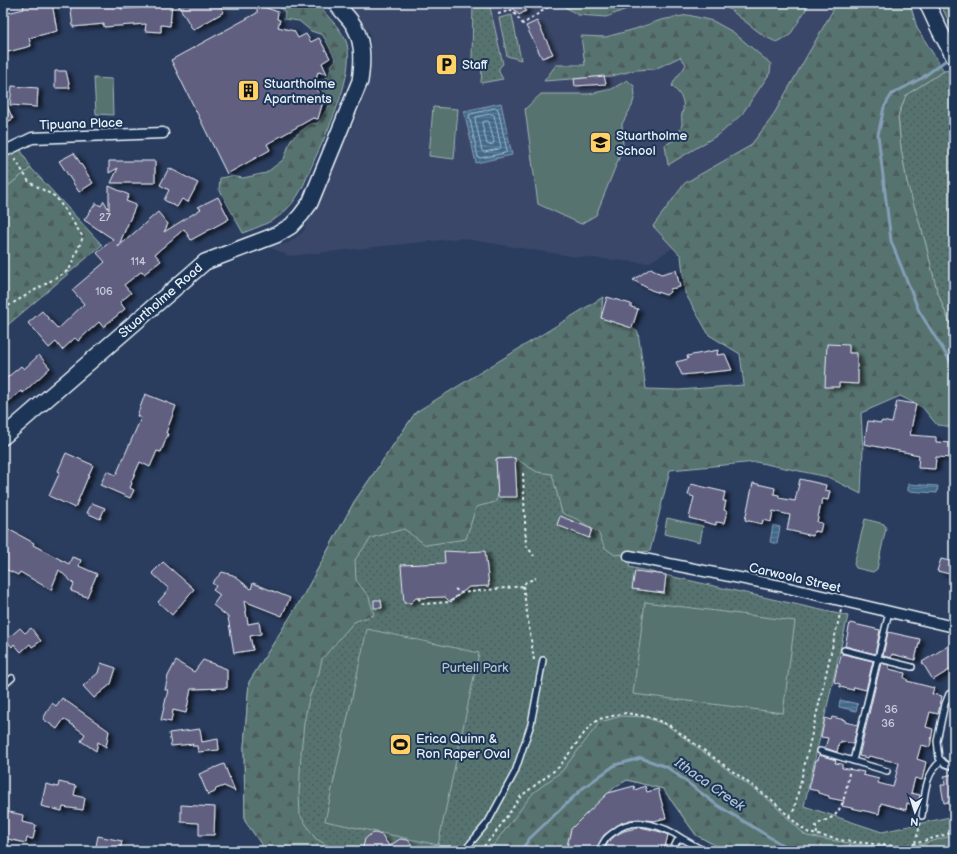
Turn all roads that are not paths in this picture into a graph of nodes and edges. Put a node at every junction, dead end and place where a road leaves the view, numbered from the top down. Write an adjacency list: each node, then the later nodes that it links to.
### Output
1 (336, 3): 6 (main road, Stuartholme Road)
2 (927, 3): 3 (main road)
3 (950, 51)
4 (163, 132): 5 (street, Tipuana Place)
5 (6, 150)
6 (3, 437)
7 (629, 556): 8 (street, Carwoola Street)
8 (890, 612): 9 (street, Carwoola Street); 11 (lane)
9 (954, 626)
10 (844, 650): 11 (lane)
11 (878, 659): 13 (lane); 18 (lane)
12 (543, 660): 24 (lane)
13 (912, 667)
14 (12, 678): 15 (lane)
15 (3, 686)
16 (954, 691): 19 (lane)
17 (820, 751): 18 (lane)
18 (852, 761): 21 (lane)
19 (941, 761): 20 (lane); 22 (lane)
20 (954, 767)
21 (887, 771)
22 (922, 816)
23 (683, 839): 25 (lane); 26 (lane); 27 (lane)
24 (464, 851)
25 (599, 851)
26 (672, 851)
27 (704, 851)

